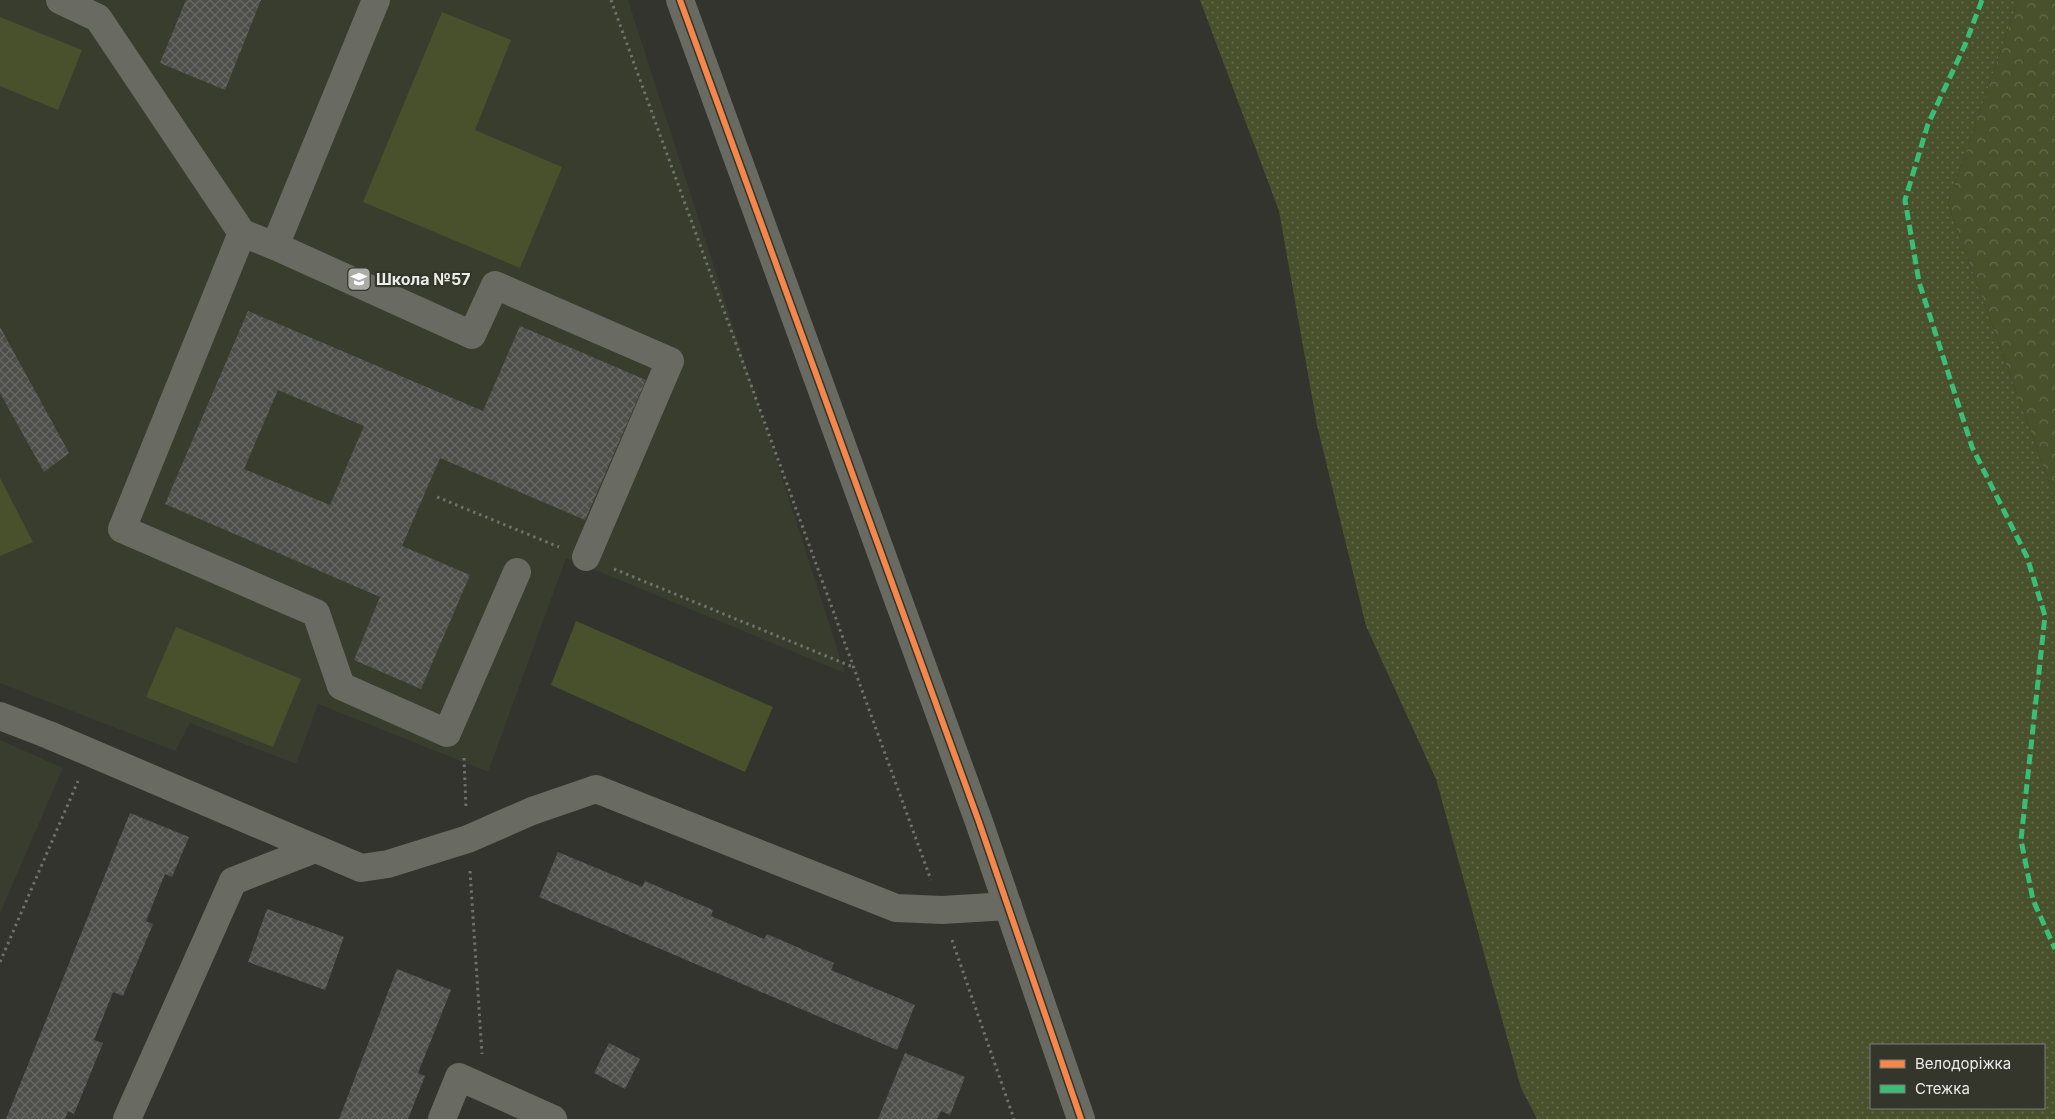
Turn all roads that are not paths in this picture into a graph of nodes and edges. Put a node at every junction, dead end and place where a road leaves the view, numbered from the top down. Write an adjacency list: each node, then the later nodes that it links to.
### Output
1 (60, 0): 4 (street)
2 (376, 0): 5 (street)
3 (680, 0): 10 (street)
4 (242, 233): 5 (street); 7 (street)
5 (275, 246): 6 (street)
6 (586, 557)
7 (516, 572)
8 (0, 716): 9 (street)
9 (315, 849): 10 (street); 11 (street)
10 (1008, 906): 14 (street)
11 (127, 1119)
12 (442, 1119): 13 (street)
13 (553, 1119)
14 (1081, 1119)

